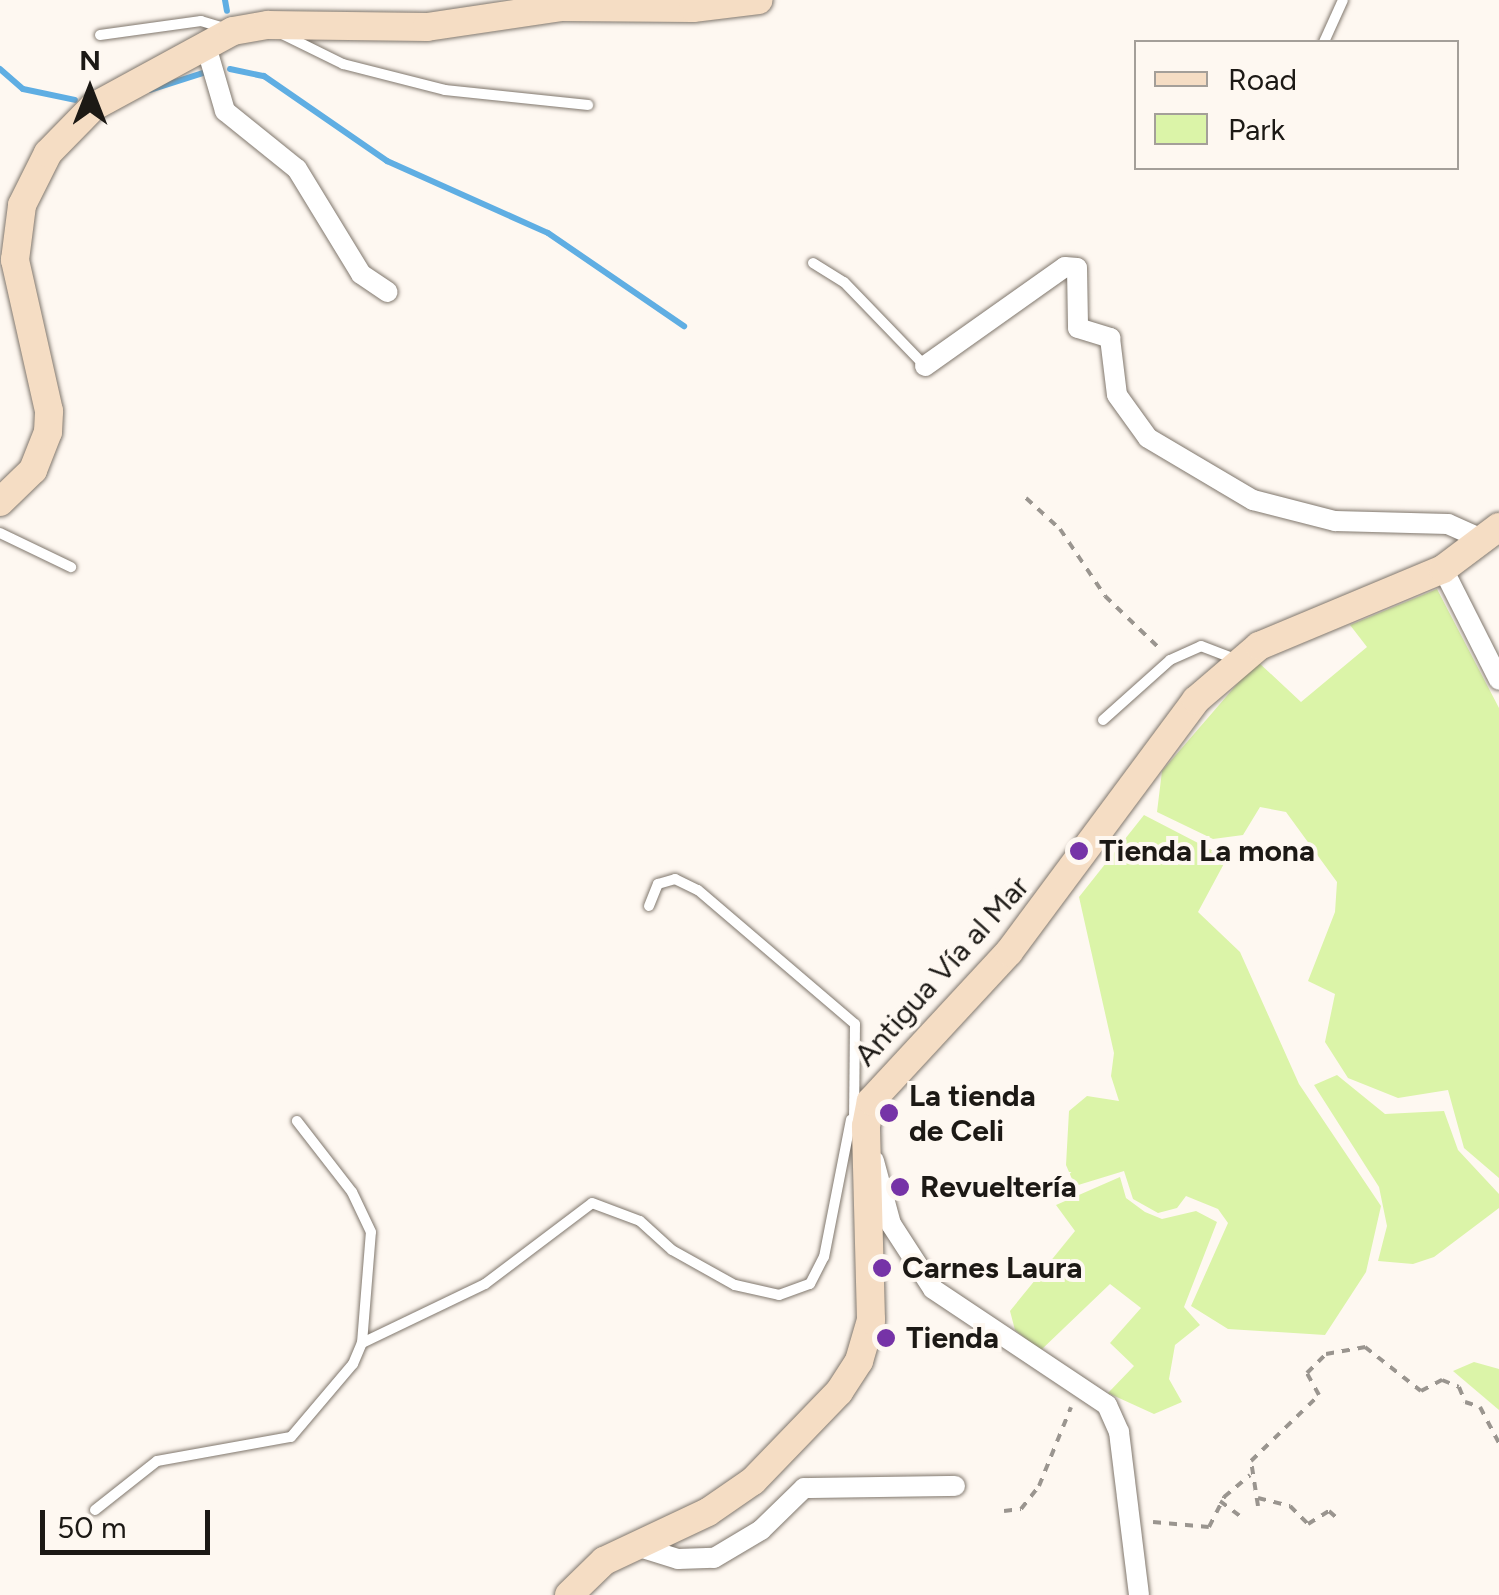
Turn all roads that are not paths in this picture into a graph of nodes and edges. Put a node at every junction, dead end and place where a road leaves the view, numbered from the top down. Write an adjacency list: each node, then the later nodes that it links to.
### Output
1 (759, 0): 3 (main road)
2 (1343, 0): 6 (lane)
3 (268, 25): 4 (main road); 8 (lane)
4 (233, 31): 5 (lane); 7 (main road)
5 (100, 36)
6 (1325, 40)
7 (206, 46): 10 (street); 12 (main road)
8 (588, 105)
9 (814, 263): 11 (lane)
10 (388, 292)
11 (925, 366): 14 (street)
12 (0, 502)
13 (0, 533): 15 (lane)
14 (1490, 533): 16 (main road, Antigua Vía al Mar)
15 (71, 567)
16 (1443, 569): 17 (main road, Antigua Vía al Mar); 18 (street)
17 (1237, 660): 19 (lane); 23 (main road, Antigua Vía al Mar)
18 (1499, 680)
19 (1103, 720)
20 (650, 906): 21 (lane)
21 (851, 1120): 23 (lane); 24 (lane)
22 (297, 1121): 24 (lane)
23 (870, 1145): 27 (main road, Antigua Vía al Mar); 29 (street)
24 (362, 1343): 26 (lane)
25 (954, 1486): 27 (street)
26 (95, 1510)
27 (633, 1545): 28 (main road, Antigua Vía al Mar)
28 (570, 1595)
29 (1138, 1595)

